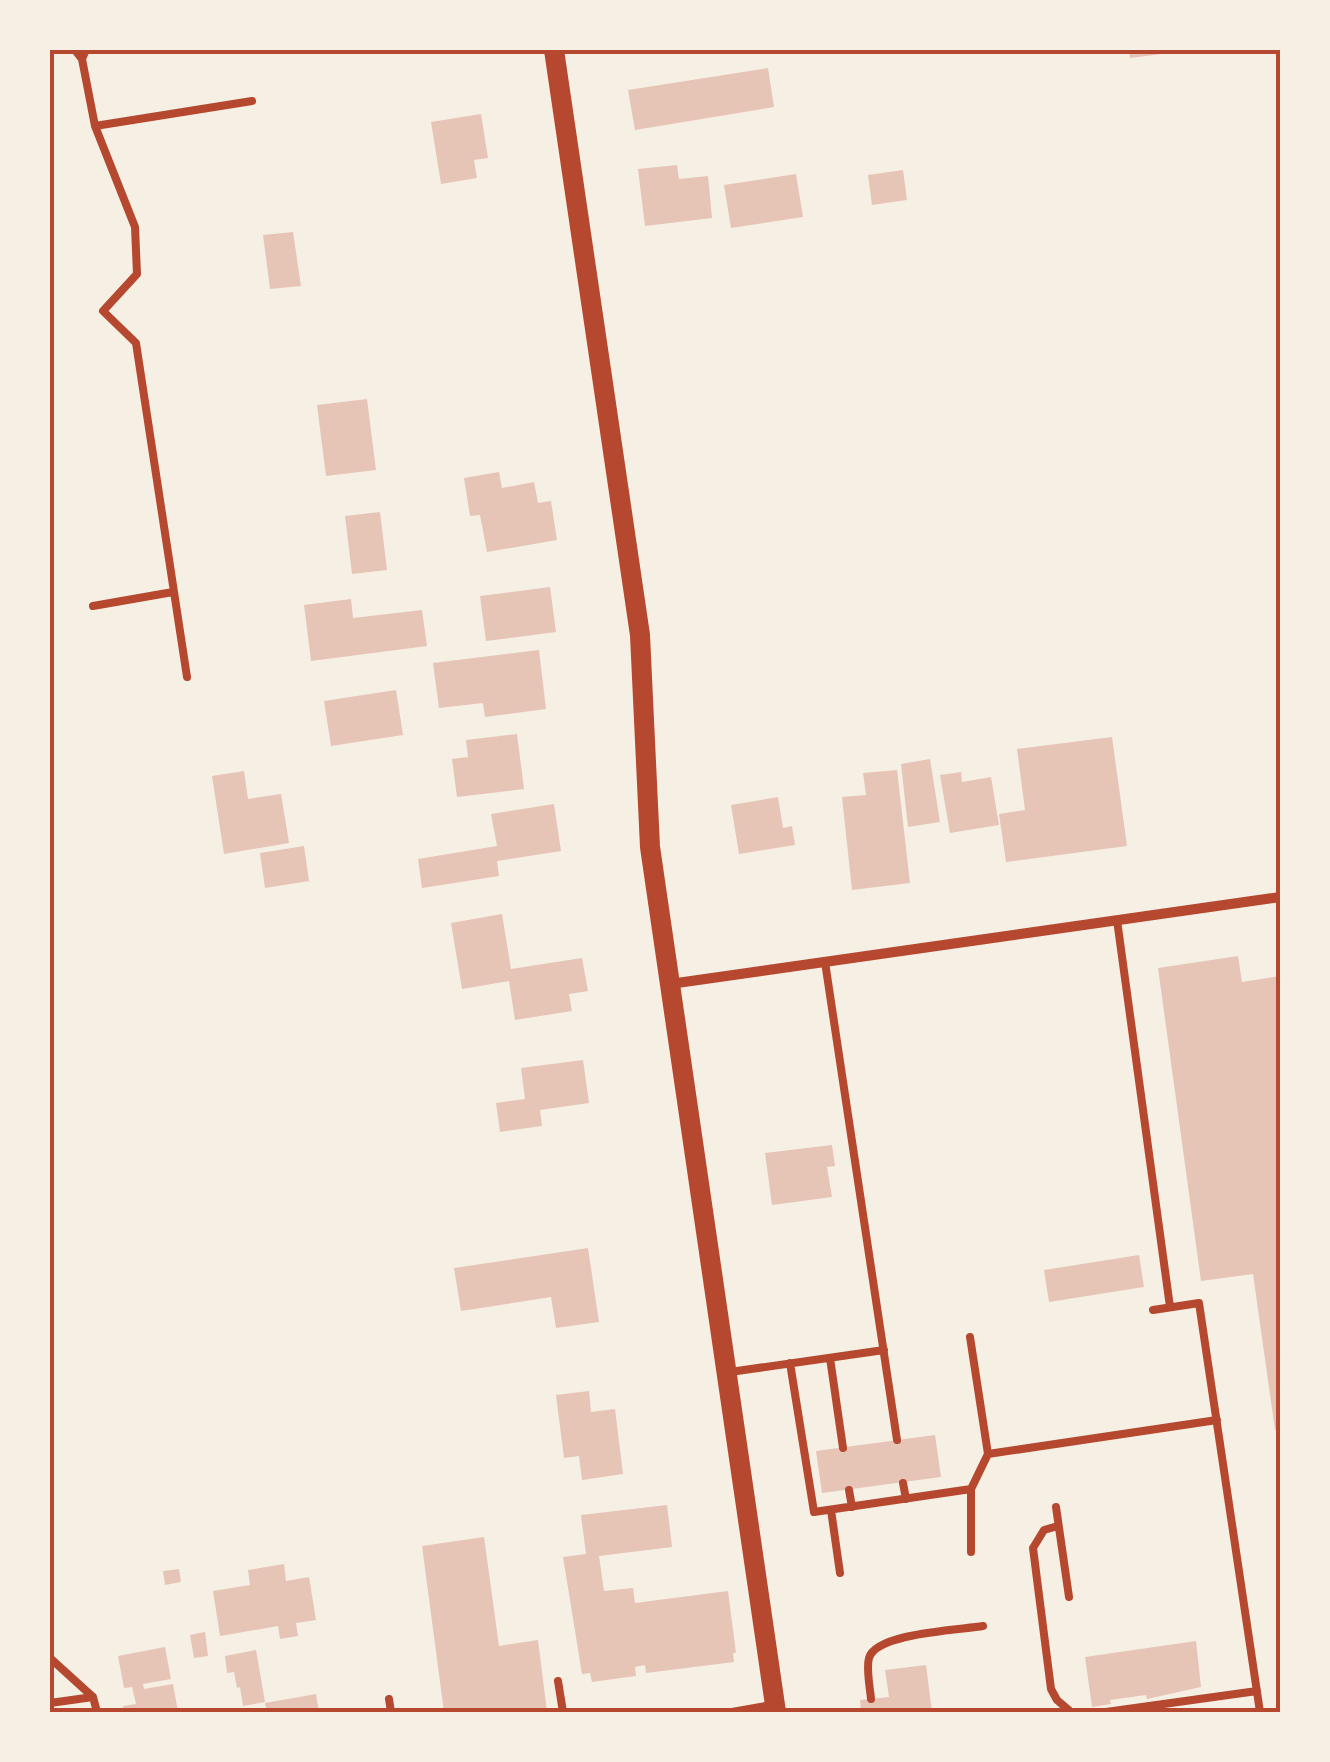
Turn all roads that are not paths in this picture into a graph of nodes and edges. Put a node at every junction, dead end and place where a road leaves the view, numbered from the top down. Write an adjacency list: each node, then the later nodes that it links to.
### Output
1 (75, 50): 3 (lane)
2 (554, 50): 12 (main road)
3 (84, 55): 5 (lane)
4 (252, 101): 5 (lane)
5 (95, 126): 6 (lane)
6 (173, 592): 7 (lane); 8 (lane)
7 (93, 606)
8 (187, 676)
9 (1280, 897): 10 (street)
10 (1117, 920): 11 (street); 13 (lane)
11 (825, 962): 12 (street); 16 (lane)
12 (668, 984): 19 (main road)
13 (1170, 1307): 14 (lane); 20 (lane)
14 (1153, 1310)
15 (970, 1337): 23 (lane)
16 (884, 1350): 17 (lane); 21 (lane)
17 (830, 1358): 18 (lane); 22 (lane)
18 (790, 1364): 19 (lane); 30 (lane)
19 (726, 1373): 43 (main road)
20 (1217, 1420): 23 (lane); 38 (lane)
21 (897, 1440)
22 (843, 1448)
23 (988, 1454): 25 (lane)
24 (904, 1482): 27 (lane)
25 (971, 1489): 27 (lane); 32 (lane)
26 (849, 1490): 28 (lane)
27 (906, 1499): 28 (lane)
28 (852, 1507): 30 (lane)
29 (1056, 1507): 31 (lane)
30 (831, 1510): 33 (lane)
31 (1058, 1526): 34 (lane); 48 (lane)
32 (971, 1552)
33 (840, 1573)
34 (1069, 1597)
35 (983, 1626): 41 (lane)
36 (50, 1658): 39 (lane)
37 (558, 1680): 46 (lane)
38 (1256, 1691): 49 (lane); 50 (lane)
39 (93, 1698): 42 (lane); 44 (lane)
40 (389, 1698): 45 (lane)
41 (871, 1699)
42 (50, 1703)
43 (776, 1708): 47 (lane)
44 (97, 1712)
45 (390, 1712)
46 (563, 1712)
47 (732, 1712)
48 (1071, 1712)
49 (1106, 1712)
50 (1260, 1712)

